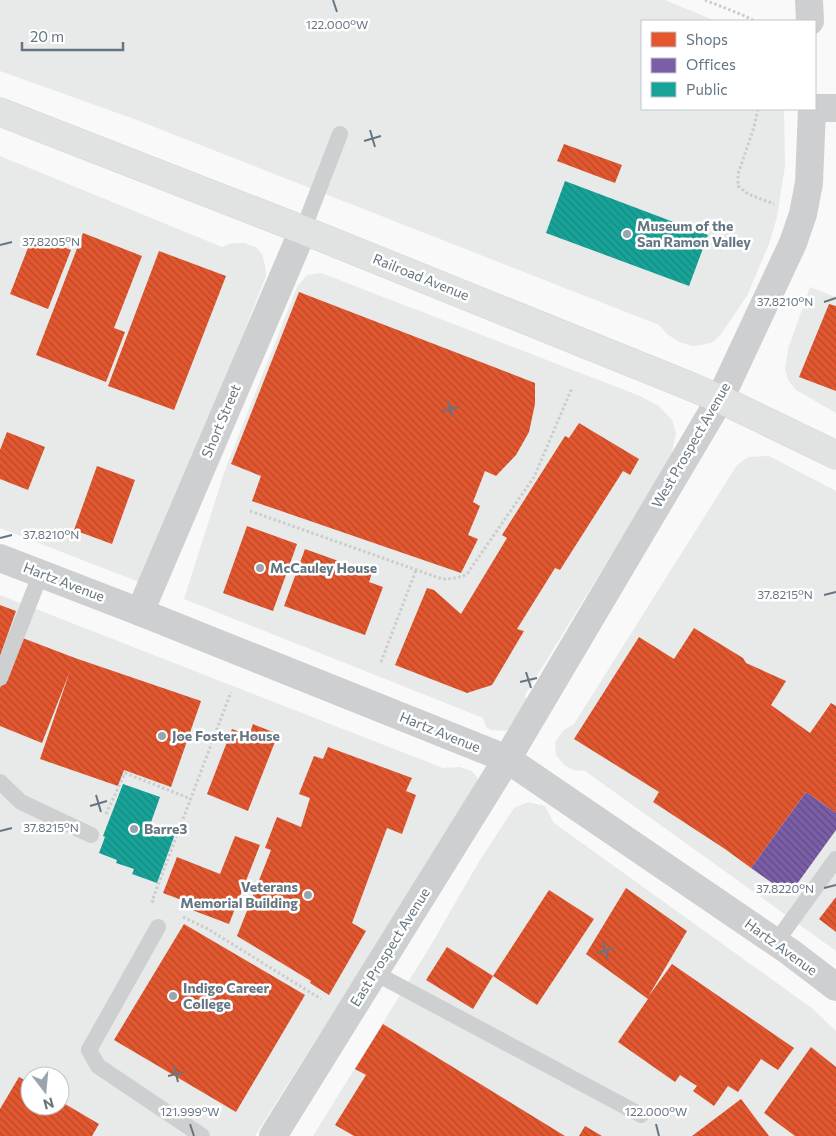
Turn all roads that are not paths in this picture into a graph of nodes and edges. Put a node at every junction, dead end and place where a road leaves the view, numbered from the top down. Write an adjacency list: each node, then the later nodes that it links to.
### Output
1 (809, 0): 2 (street)
2 (810, 20)
3 (816, 108): 4 (street)
4 (836, 108)
5 (813, 110): 9 (street, West Prospect Avenue)
6 (0, 112): 8 (main road, Railroad Avenue)
7 (340, 134): 8 (lane)
8 (303, 230): 9 (main road, Railroad Avenue); 13 (street, Short Street)
9 (720, 399): 10 (main road, Railroad Avenue); 15 (street, West Prospect Avenue)
10 (836, 455)
11 (0, 558): 12 (street, Hartz Avenue)
12 (41, 573): 13 (street, Hartz Avenue); 14 (lane)
13 (140, 612): 15 (street, Hartz Avenue)
14 (0, 678)
15 (508, 759): 20 (street, Hartz Avenue); 21 (street, East Prospect Avenue)
16 (0, 782): 17 (lane)
17 (91, 835)
18 (836, 859): 20 (lane)
19 (158, 927): 24 (lane)
20 (776, 942): 22 (street, Hartz Avenue)
21 (375, 972): 23 (lane); 25 (street, East Prospect Avenue)
22 (836, 987)
23 (641, 1116)
24 (202, 1136)
25 (273, 1136)

